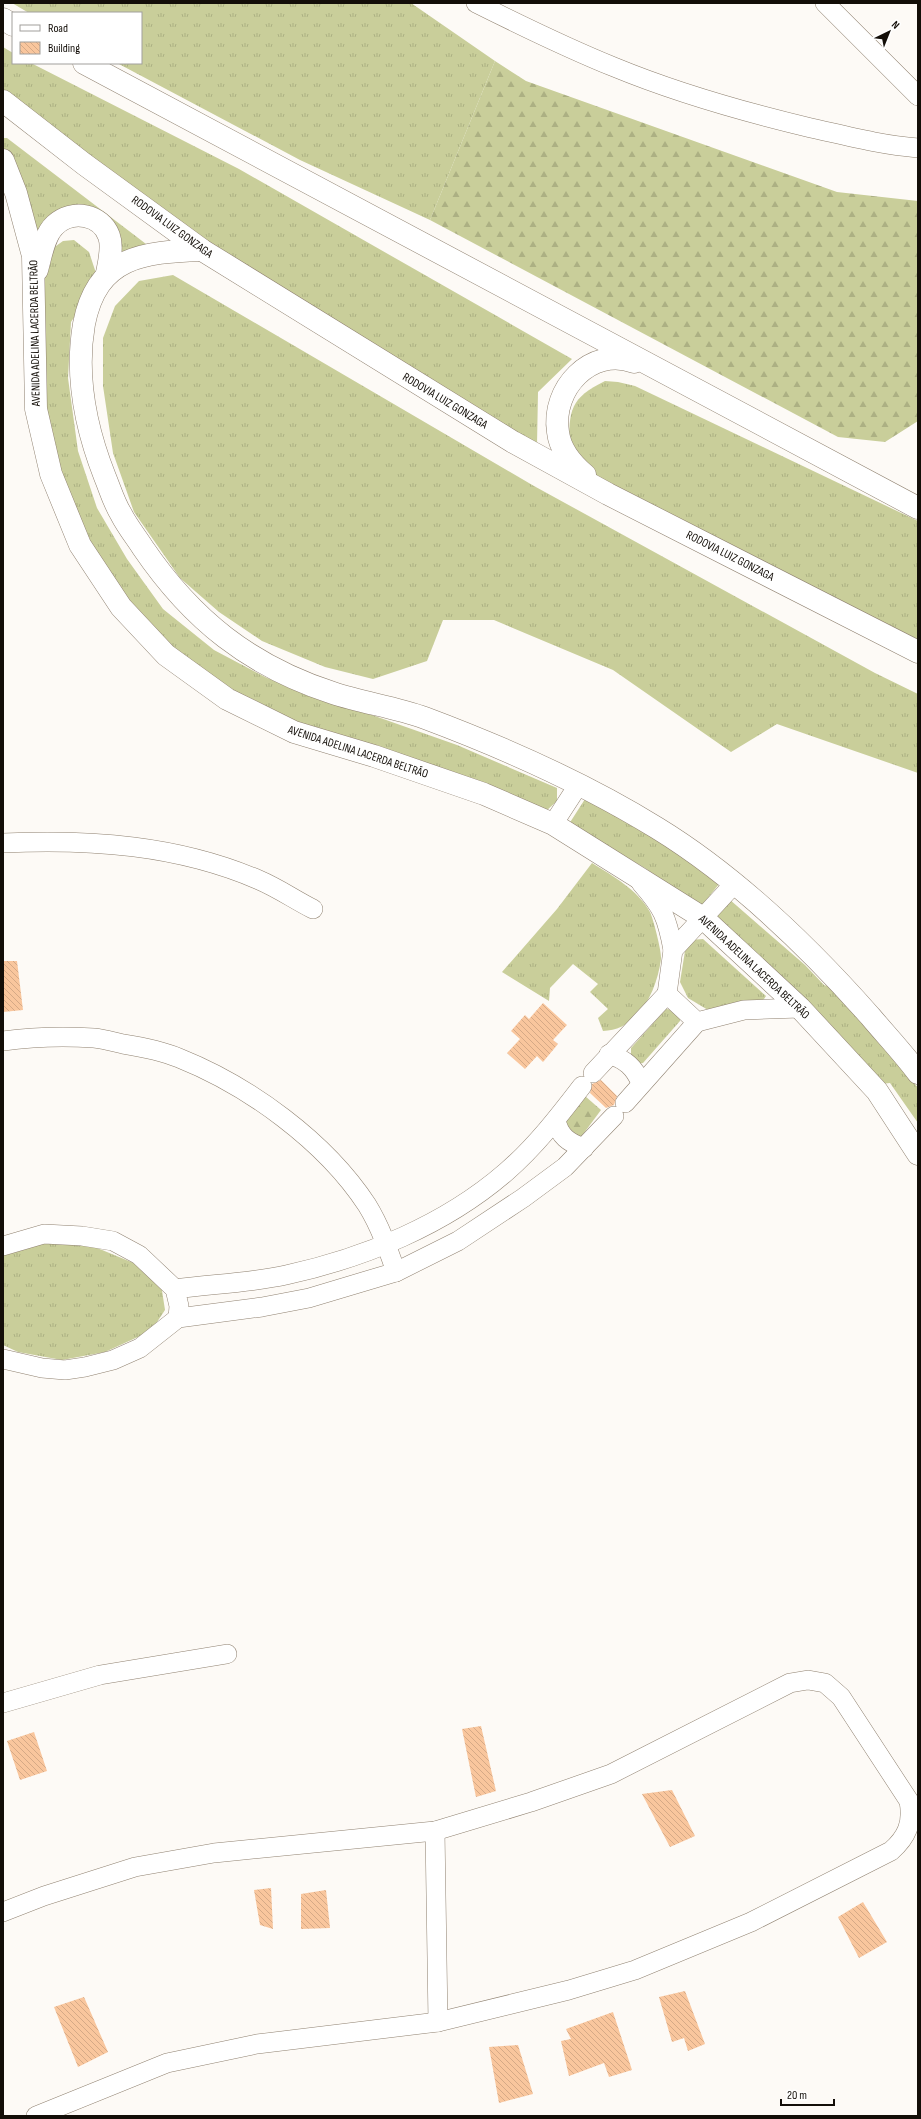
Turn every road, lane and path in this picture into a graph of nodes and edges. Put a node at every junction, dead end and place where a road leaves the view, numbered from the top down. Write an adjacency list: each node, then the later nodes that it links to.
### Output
1 (476, 3): 8 (street)
2 (825, 3): 6 (street)
3 (3, 19): 4 (main road)
4 (12, 24)
5 (86, 64): 13 (main road)
6 (918, 96)
7 (3, 101): 10 (main road, RODOVIA LUIZ GONZAGA)
8 (918, 148)
9 (3, 160): 12 (main road, AVENIDA ADELINA LACERDA BELTRÃO)
10 (202, 250): 11 (main road); 14 (main road, RODOVIA LUIZ GONZAGA)
11 (108, 273): 12 (main road); 18 (main road)
12 (35, 275): 19 (main road, AVENIDA ADELINA LACERDA BELTRÃO)
13 (674, 378): 14 (main road); 15 (main road)
14 (608, 494): 17 (main road, RODOVIA LUIZ GONZAGA)
15 (908, 497): 16 (main road)
16 (918, 508)
17 (918, 652)
18 (579, 784): 19 (street); 22 (main road)
19 (554, 824): 21 (main road, AVENIDA ADELINA LACERDA BELTRÃO)
20 (3, 844): 23 (street)
21 (633, 873): 24 (main road, AVENIDA ADELINA LACERDA BELTRÃO); 25 (street)
22 (735, 883): 24 (street); 31 (main road)
23 (313, 910)
24 (703, 918): 25 (street); 27 (main road, AVENIDA ADELINA LACERDA BELTRÃO)
25 (673, 950): 26 (street)
26 (667, 994): 28 (street); 30 (street)
27 (800, 1008): 28 (street); 35 (main road, AVENIDA ADELINA LACERDA BELTRÃO)
28 (697, 1022): 32 (street)
29 (3, 1041): 36 (street)
30 (609, 1054): 32 (street); 33 (street)
31 (918, 1073)
32 (641, 1083): 34 (street)
33 (556, 1120): 34 (street); 36 (street)
34 (584, 1148): 38 (street)
35 (918, 1154)
36 (386, 1243): 38 (street); 39 (street)
37 (3, 1246): 39 (street)
38 (396, 1272): 40 (street)
39 (175, 1289): 40 (street)
40 (178, 1318): 41 (street)
41 (3, 1359)
42 (227, 1654): 43 (street)
43 (3, 1703)
44 (435, 1831): 45 (street); 46 (street); 46 (street)
45 (3, 1912)
46 (438, 2022): 47 (street)
47 (36, 2116)

